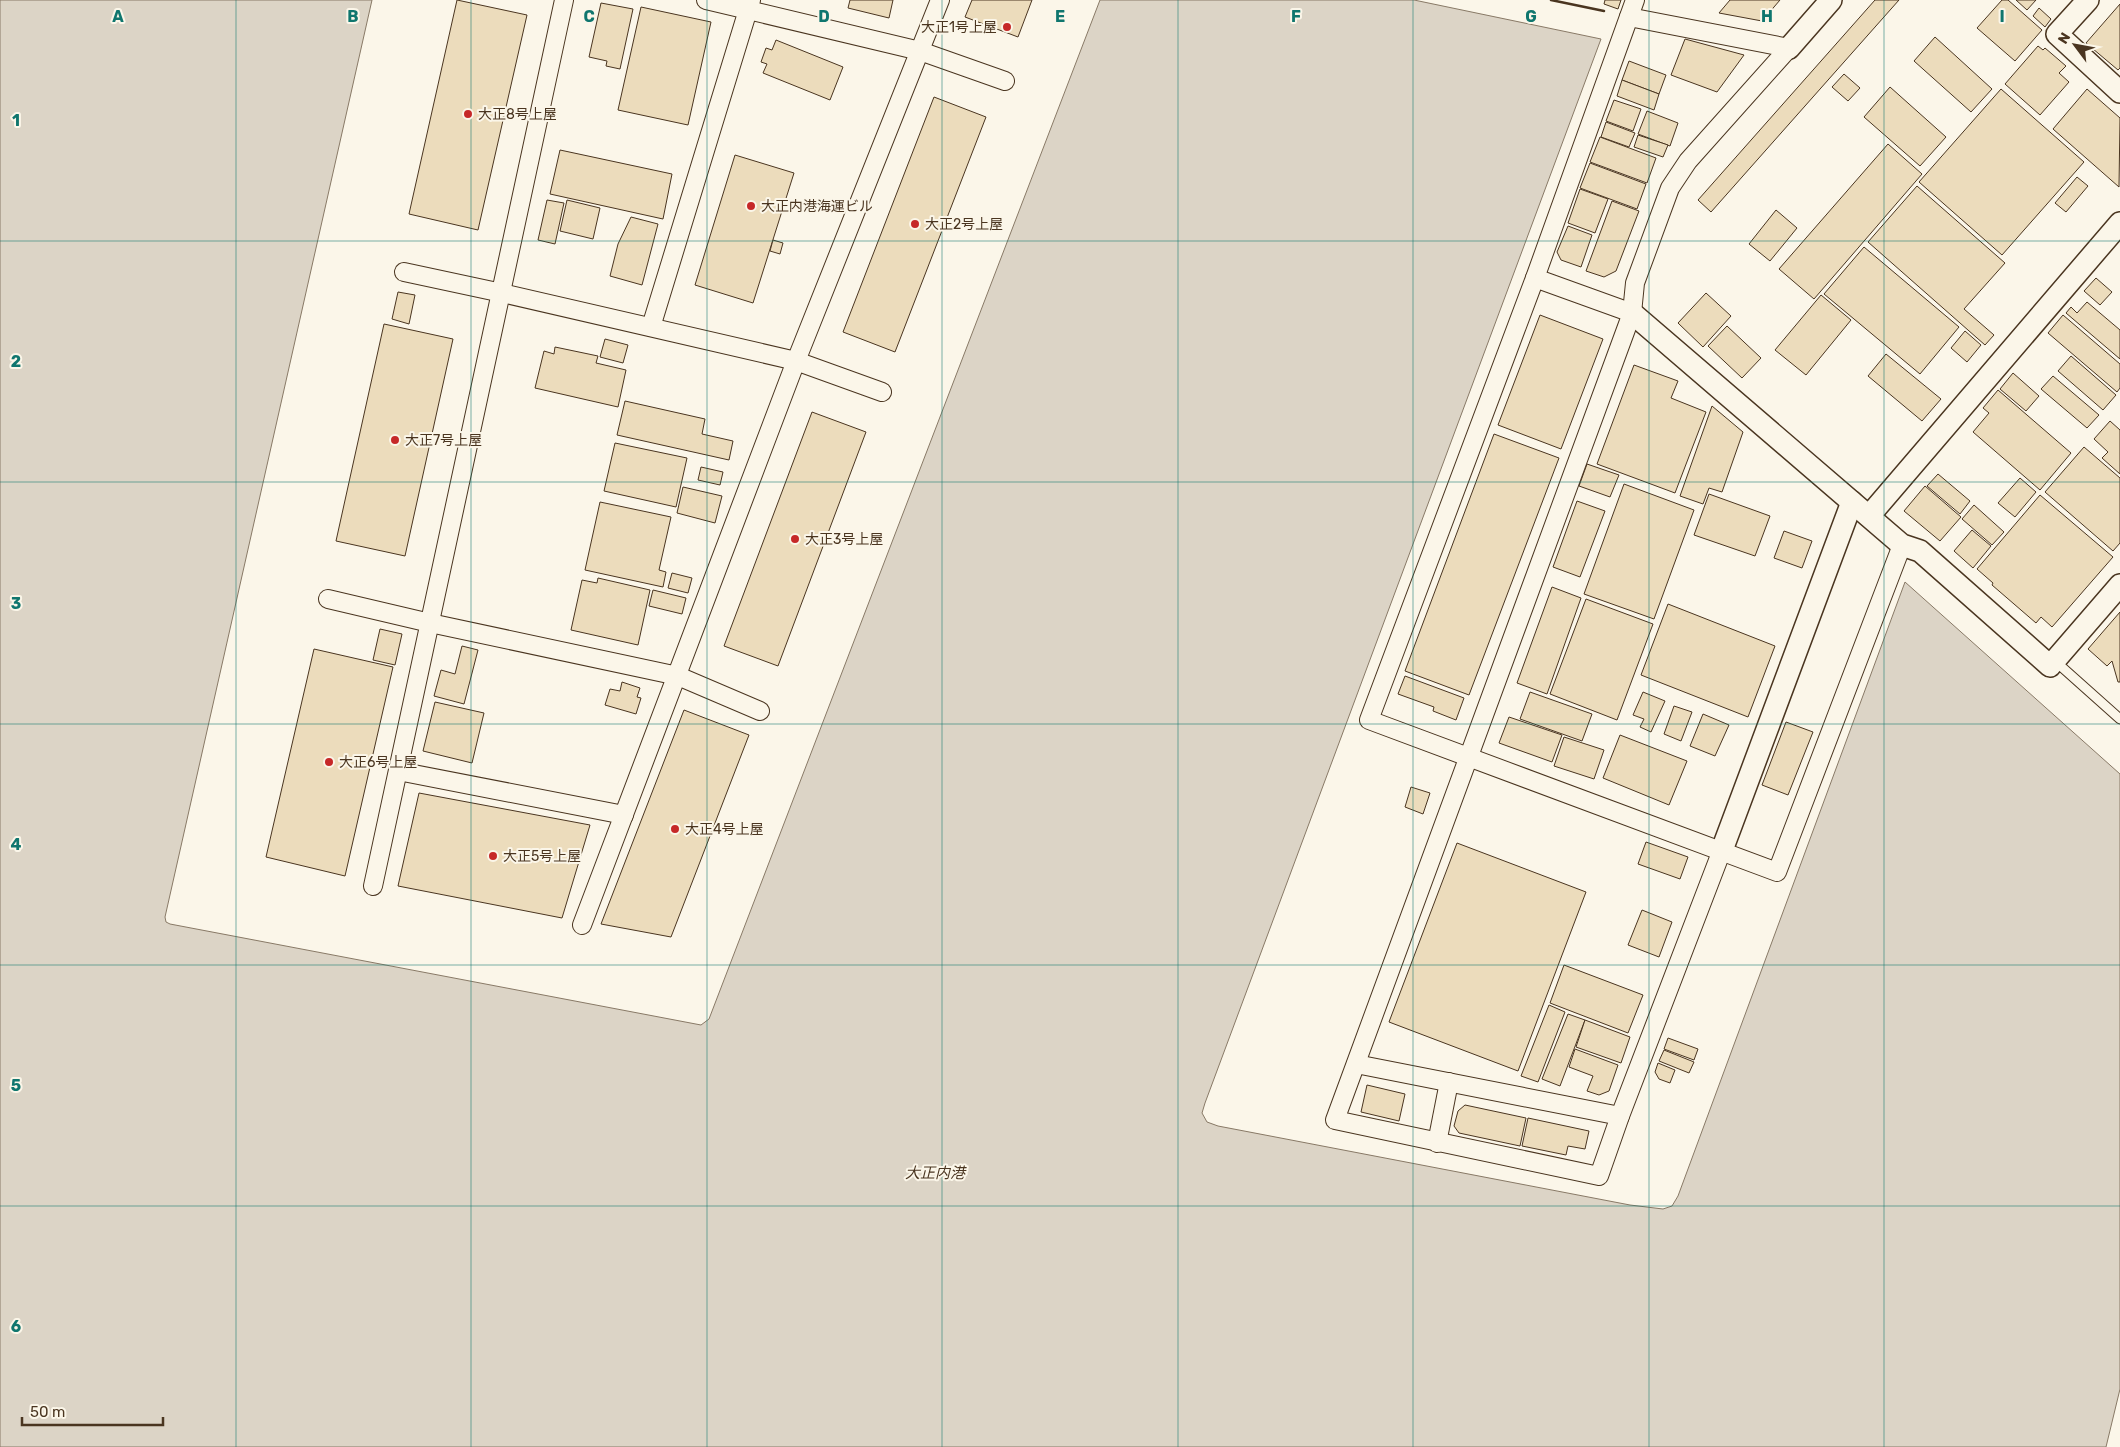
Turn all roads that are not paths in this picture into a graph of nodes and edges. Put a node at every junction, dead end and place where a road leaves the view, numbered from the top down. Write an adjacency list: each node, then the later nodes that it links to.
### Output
1 (564, 0): 16 (street)
2 (706, 0): 7 (street)
3 (940, 0): 10 (street)
4 (1635, 0): 8 (street)
5 (1831, 0): 9 (street)
6 (2088, 0): 12 (street)
7 (750, 5): 10 (street); 18 (street)
8 (1629, 17): 9 (street); 15 (street)
9 (1789, 48): 17 (street)
10 (920, 51): 11 (street); 19 (street)
11 (1004, 81)
12 (2120, 92)
13 (2120, 223): 22 (street)
14 (404, 272): 16 (street)
15 (1535, 278): 17 (street); 31 (street)
16 (502, 293): 18 (street); 26 (street)
17 (1632, 313): 21 (street); 31 (street)
18 (651, 327): 19 (street)
19 (796, 361): 20 (street); 28 (street)
20 (882, 392)
21 (1852, 502): 22 (street); 34 (street)
22 (1869, 516): 23 (street)
23 (1902, 545): 27 (street); 34 (street)
24 (2120, 585): 27 (street)
25 (328, 599): 26 (street)
26 (430, 623): 28 (street); 32 (street)
27 (2055, 661): 30 (lane)
28 (678, 676): 29 (street); 33 (street)
29 (760, 711)
30 (2120, 719)
31 (1468, 756): 34 (street); 37 (street)
32 (398, 770): 33 (street); 35 (street)
33 (624, 815): 36 (street)
34 (1722, 850): 39 (street)
35 (373, 886)
36 (582, 925)
37 (1356, 1064): 38 (street); 40 (street)
38 (1449, 1082): 39 (street); 40 (street)
39 (1620, 1116): 40 (street)
40 (1437, 1143)

